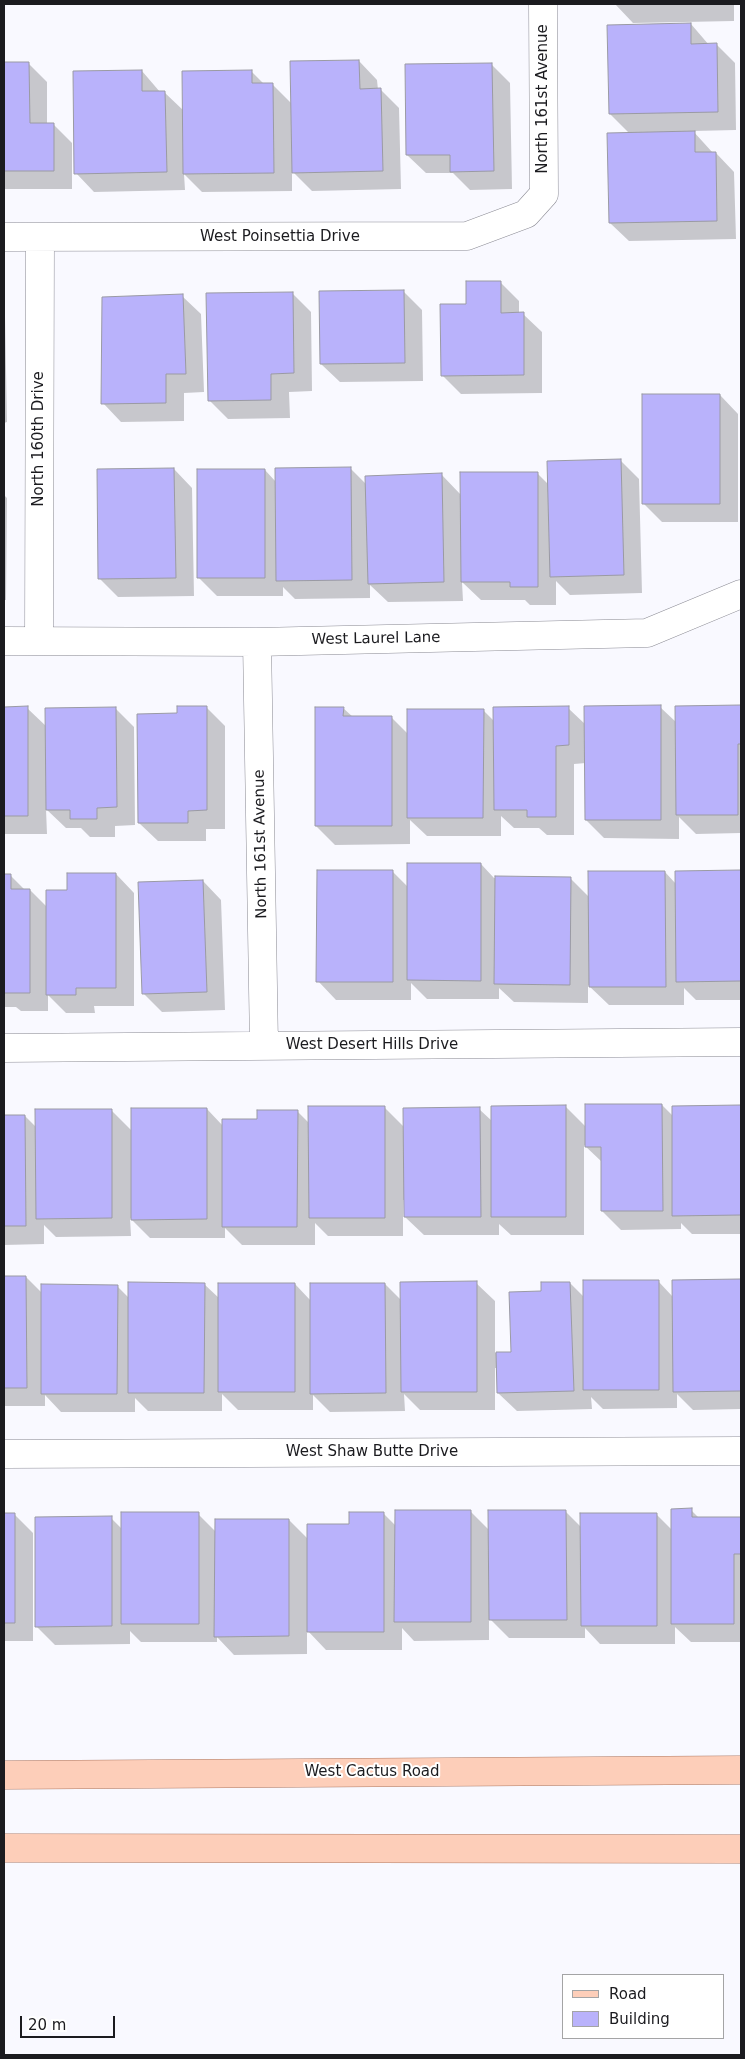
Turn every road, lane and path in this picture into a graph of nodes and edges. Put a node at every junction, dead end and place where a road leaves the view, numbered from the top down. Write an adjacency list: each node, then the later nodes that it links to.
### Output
1 (543, 4): 2 (street, North 161st Avenue)
2 (544, 194): 3 (street, West Poinsettia Drive)
3 (40, 237): 4 (street, West Poinsettia Drive); 7 (street, North 160th Drive)
4 (4, 238)
5 (741, 594): 8 (street, West Laurel Lane)
6 (4, 641): 7 (street, West Laurel Lane)
7 (39, 641): 8 (street, West Laurel Lane)
8 (257, 642): 10 (street, North 161st Avenue)
9 (741, 1042): 10 (street, West Desert Hills Drive)
10 (264, 1046): 11 (street, West Desert Hills Drive)
11 (4, 1048)
12 (741, 1450): 13 (street, West Shaw Butte Drive)
13 (4, 1454)
14 (741, 1770): 15 (main road, West Cactus Road)
15 (4, 1774)
16 (4, 1848): 17 (main road)
17 (741, 1849)

